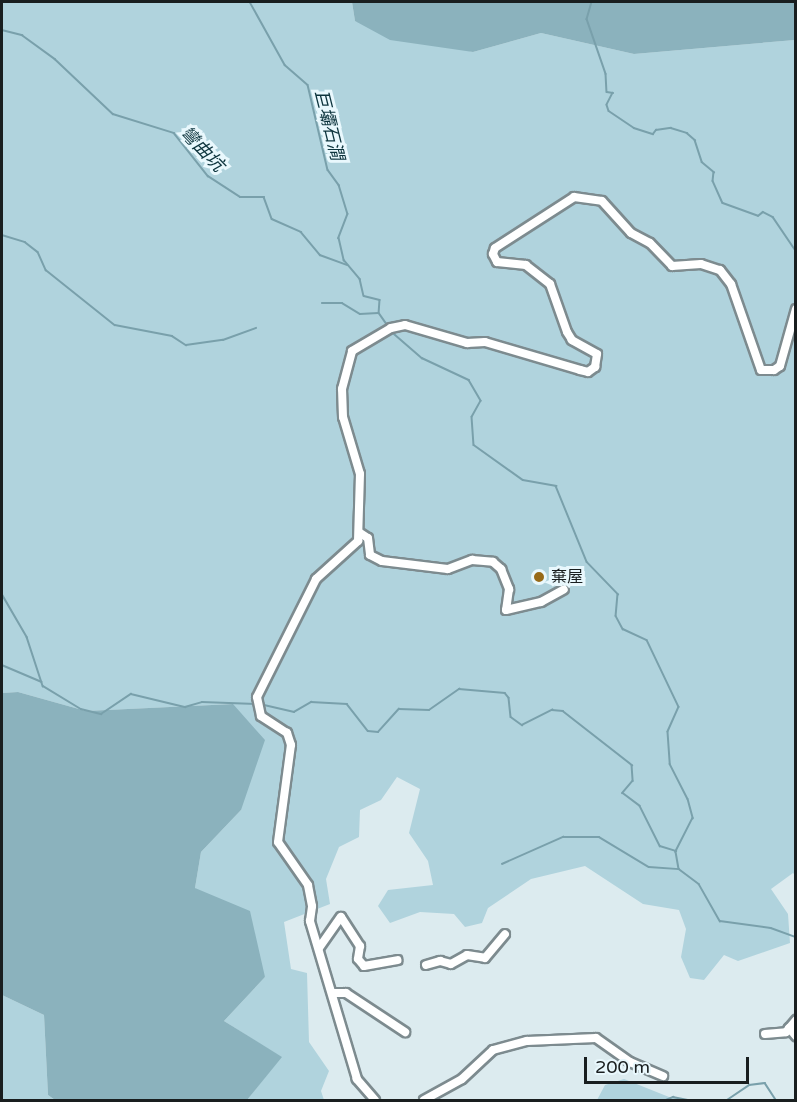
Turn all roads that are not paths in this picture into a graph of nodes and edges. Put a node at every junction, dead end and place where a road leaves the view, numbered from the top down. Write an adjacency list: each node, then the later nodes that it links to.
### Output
1 (795, 309): 2 (street)
2 (360, 532): 3 (street); 5 (street)
3 (564, 590)
4 (505, 934): 7 (street)
5 (319, 948): 6 (street); 8 (street)
6 (397, 960)
7 (426, 965)
8 (334, 993): 11 (street); 15 (street)
9 (795, 1020): 10 (street)
10 (789, 1028): 12 (street); 13 (street)
11 (405, 1032)
12 (765, 1035)
13 (795, 1036)
14 (663, 1076): 16 (street)
15 (375, 1101)
16 (424, 1101)

